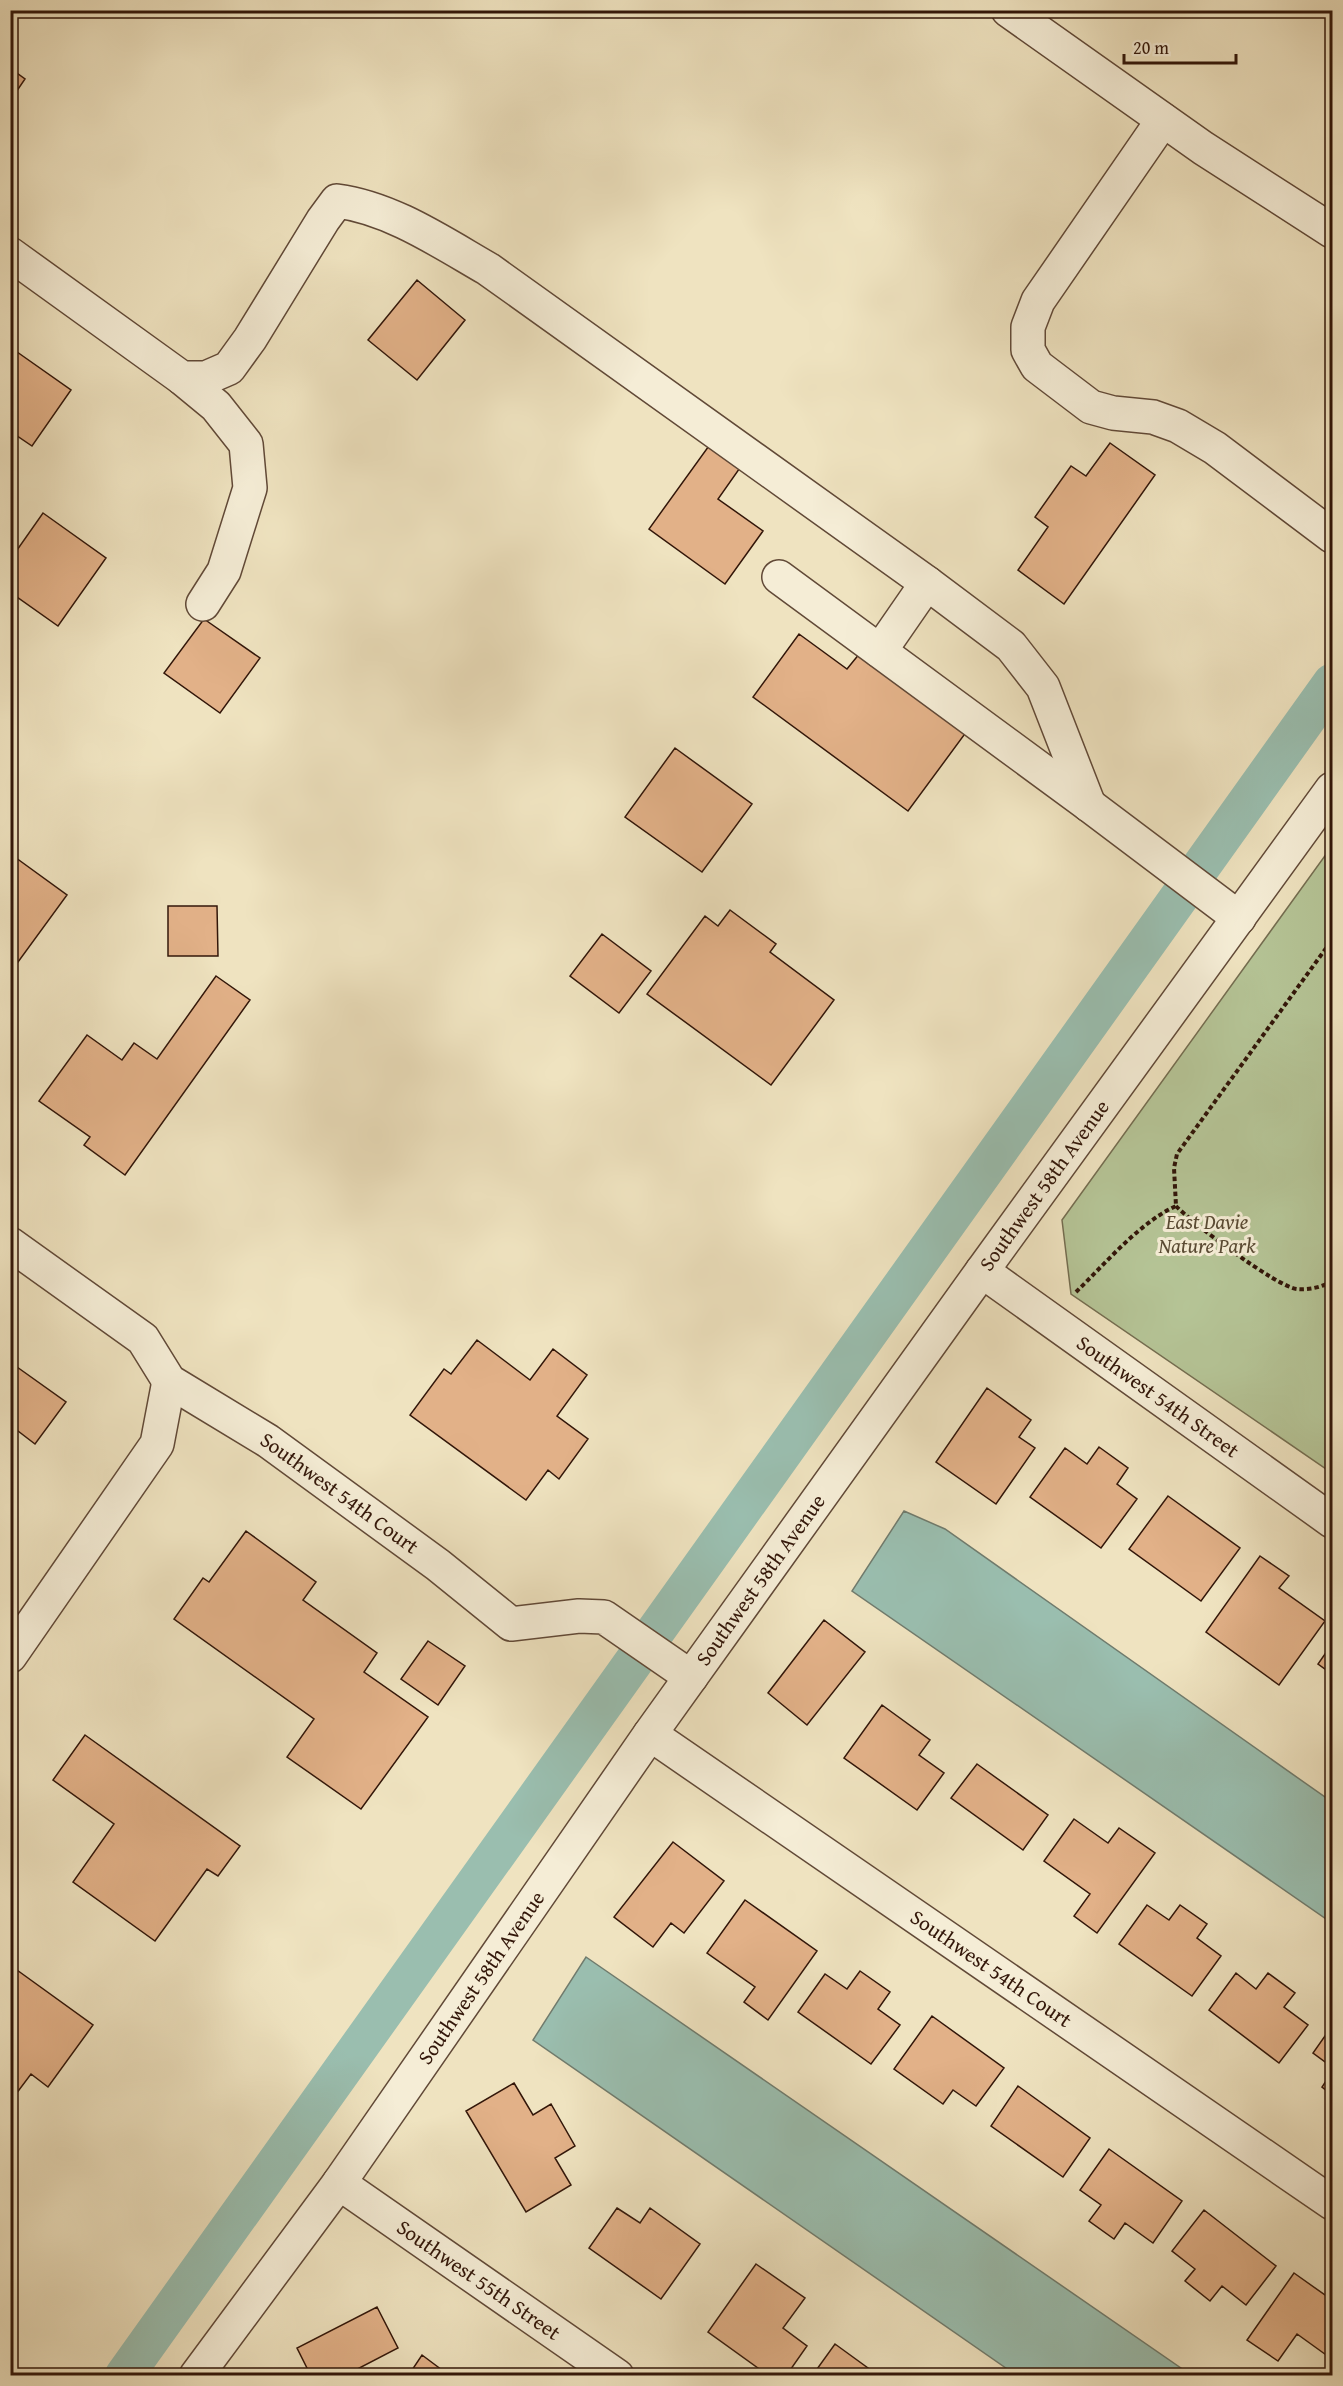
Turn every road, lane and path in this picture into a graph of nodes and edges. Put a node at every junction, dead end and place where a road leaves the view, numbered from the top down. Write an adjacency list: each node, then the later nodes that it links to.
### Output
1 (1008, 10): 2 (street)
2 (1163, 120): 3 (street); 6 (street)
3 (1332, 231)
4 (10, 254): 5 (street)
5 (182, 378): 8 (street); 9 (street)
6 (1332, 536)
7 (778, 578): 10 (street)
8 (927, 583): 10 (street); 12 (street)
9 (203, 604)
10 (880, 651): 12 (street)
11 (1332, 789): 13 (street, Southwest 58th Avenue)
12 (1089, 805): 13 (street)
13 (1239, 918): 17 (street, Southwest 58th Avenue)
14 (1332, 940): 15 (path)
15 (1176, 1206): 18 (path); 19 (path)
16 (10, 1244): 20 (street, Southwest 54th Court)
17 (982, 1270): 21 (street, Southwest 54th Street); 23 (street, Southwest 58th Avenue)
18 (1332, 1281)
19 (1076, 1292)
20 (169, 1381): 22 (street); 23 (street, Southwest 54th Court)
21 (1332, 1521)
22 (10, 1656)
23 (691, 1677): 24 (street, Southwest 58th Avenue)
24 (650, 1734): 25 (street, Southwest 58th Avenue); 26 (street, Southwest 54th Court)
25 (339, 2183): 27 (street, Southwest 58th Avenue); 28 (street, Southwest 55th Street)
26 (1332, 2203)
27 (196, 2376)
28 (617, 2376)

